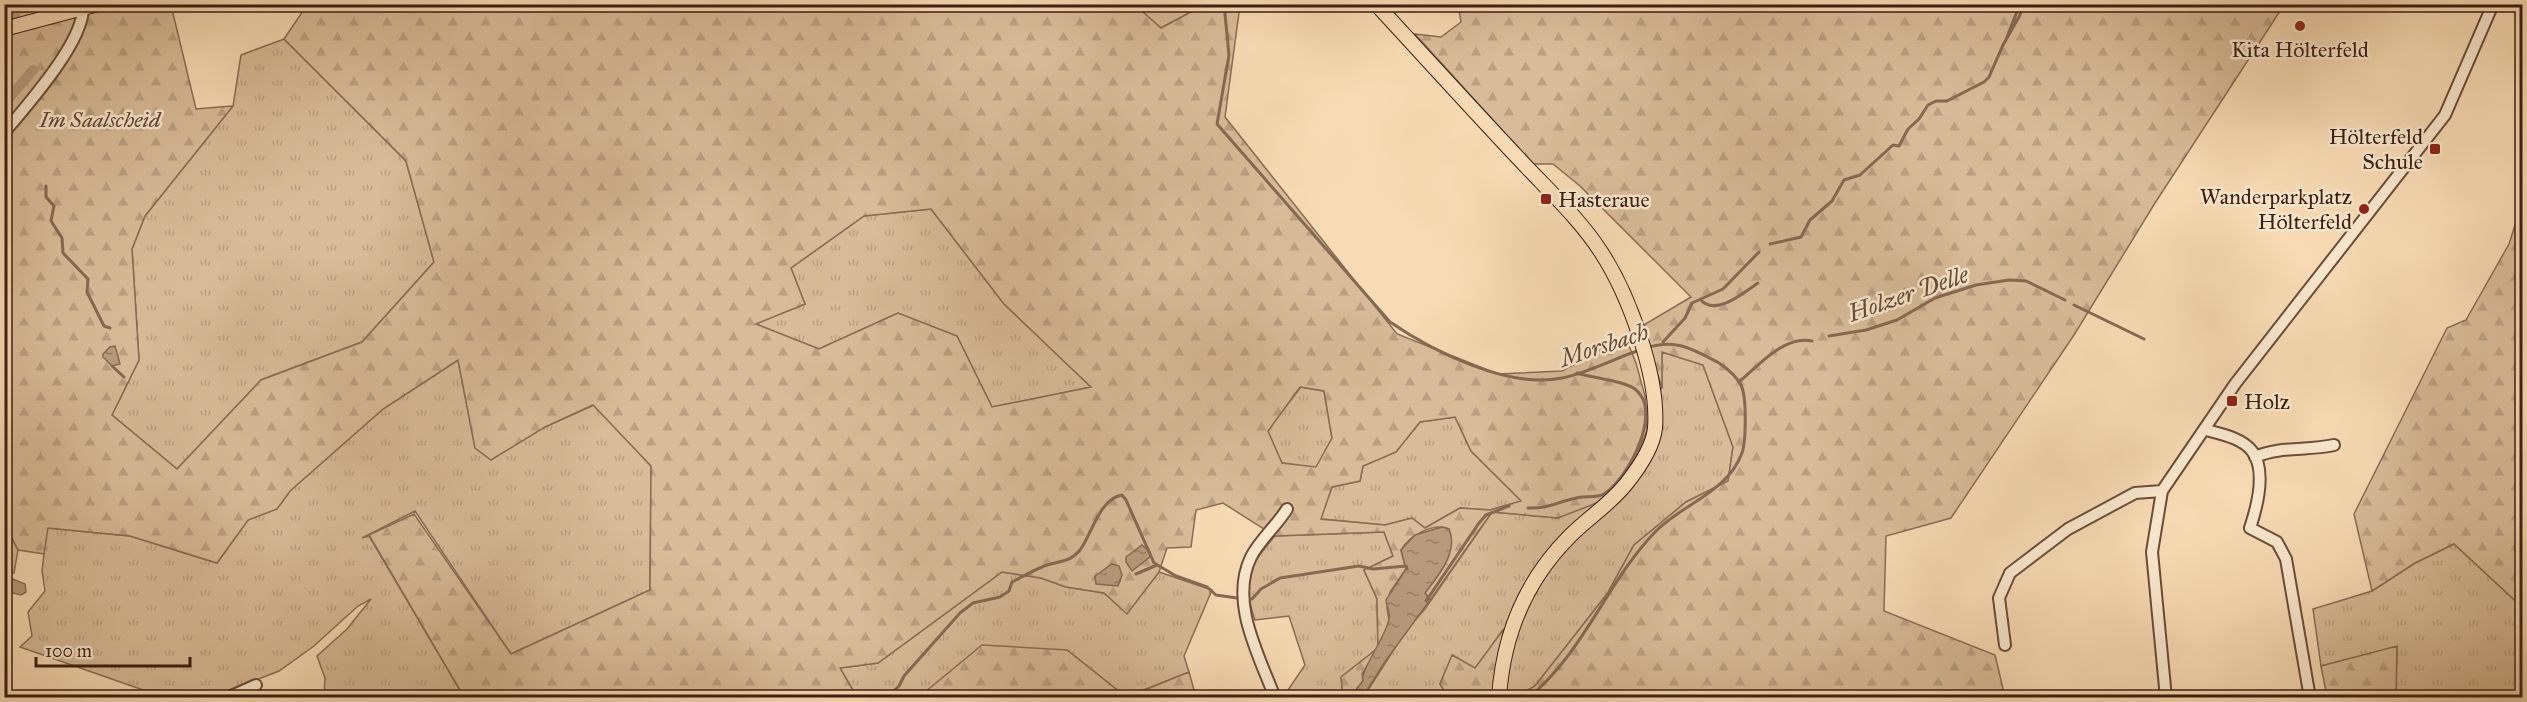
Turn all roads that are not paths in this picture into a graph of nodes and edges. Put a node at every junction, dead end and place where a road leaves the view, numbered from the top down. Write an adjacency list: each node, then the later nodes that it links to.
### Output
1 (98, 4): 4 (main road)
2 (1376, 4): 16 (main road)
3 (2493, 4): 7 (street)
4 (83, 9): 5 (main road); 6 (street)
5 (4, 29)
6 (4, 133)
7 (2206, 430): 9 (street); 10 (street)
8 (2334, 445): 9 (street)
9 (2255, 457): 18 (street)
10 (2162, 491): 12 (street); 17 (street)
11 (1287, 509): 15 (street)
12 (2005, 645)
13 (255, 685): 14 (street)
14 (227, 698)
15 (1275, 698)
16 (1499, 698)
17 (2166, 698)
18 (2310, 698)

